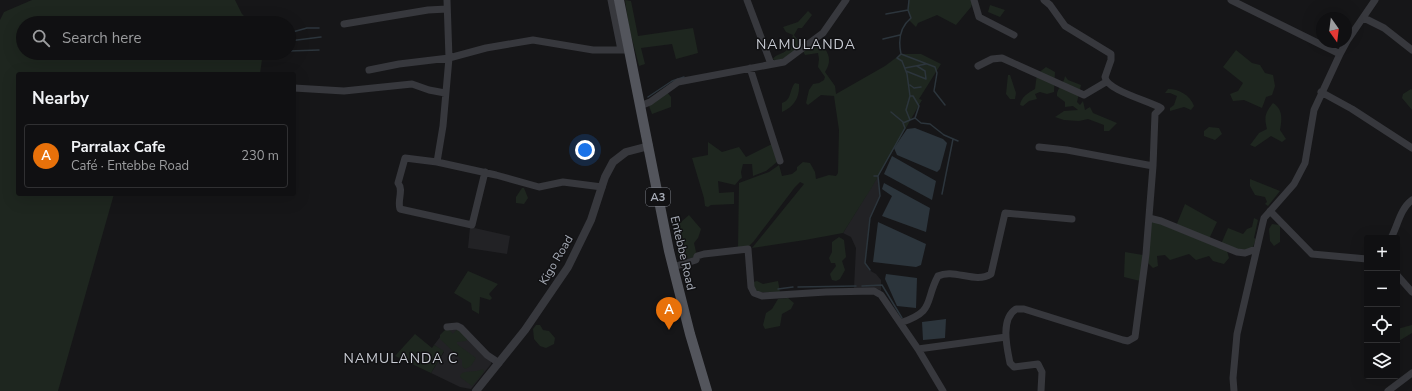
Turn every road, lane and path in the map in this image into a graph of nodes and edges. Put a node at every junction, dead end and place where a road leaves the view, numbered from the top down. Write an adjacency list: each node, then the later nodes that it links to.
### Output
1 (447, 0): 10 (street)
2 (611, 0): 14 (street)
3 (619, 0): 14 (main road, Entebbe Road / A3)
4 (747, 0): 18 (street)
5 (846, 0): 18 (street)
6 (974, 0): 13 (street)
7 (1044, 0): 22 (street)
8 (1230, 0): 16 (street)
9 (1375, 0): 11 (street)
10 (447, 10): 12 (street); 17 (street)
11 (1364, 18): 15 (street); 16 (street)
12 (344, 24)
13 (1014, 35)
14 (625, 50): 17 (street); 26 (main road, Entebbe Road / A3)
15 (1412, 50)
16 (1340, 54): 24 (street)
17 (449, 58): 21 (street); 25 (street)
18 (771, 64): 20 (street)
19 (978, 66): 22 (street)
20 (750, 68): 26 (street); 30 (street)
21 (369, 70)
22 (1106, 82): 32 (street)
23 (296, 88): 25 (street)
24 (1321, 92): 29 (street); 36 (street)
25 (445, 93): 31 (street)
26 (640, 106): 27 (main road, Entebbe Road / A3)
27 (649, 146): 34 (street, Kigo Road); 42 (main road, Entebbe Road / A3)
28 (1039, 147): 32 (street)
29 (1412, 148)
30 (780, 160)
31 (437, 162): 33 (street); 33 (street)
32 (1153, 166): 37 (street)
33 (485, 172): 34 (street)
34 (602, 187): 49 (street, Kigo Road)
35 (1412, 200): 39 (street)
36 (1270, 211): 40 (street); 41 (street)
37 (1149, 218): 40 (street); 47 (street)
38 (1072, 219): 45 (street)
39 (1393, 235)
40 (1256, 250): 55 (street)
41 (1364, 259)
42 (673, 267): 45 (street); 52 (main road, Entebbe Road / A3)
43 (1400, 278): 44 (street)
44 (1412, 292)
45 (900, 323): 48 (street)
46 (447, 327): 49 (street)
47 (1006, 337): 48 (street); 54 (street)
48 (918, 349): 53 (street)
49 (499, 363): 51 (street, Kigo Road)
50 (1412, 373): 56 (street)
51 (476, 391)
52 (707, 391)
53 (943, 391)
54 (1041, 391)
55 (1234, 391)
56 (1388, 391)

